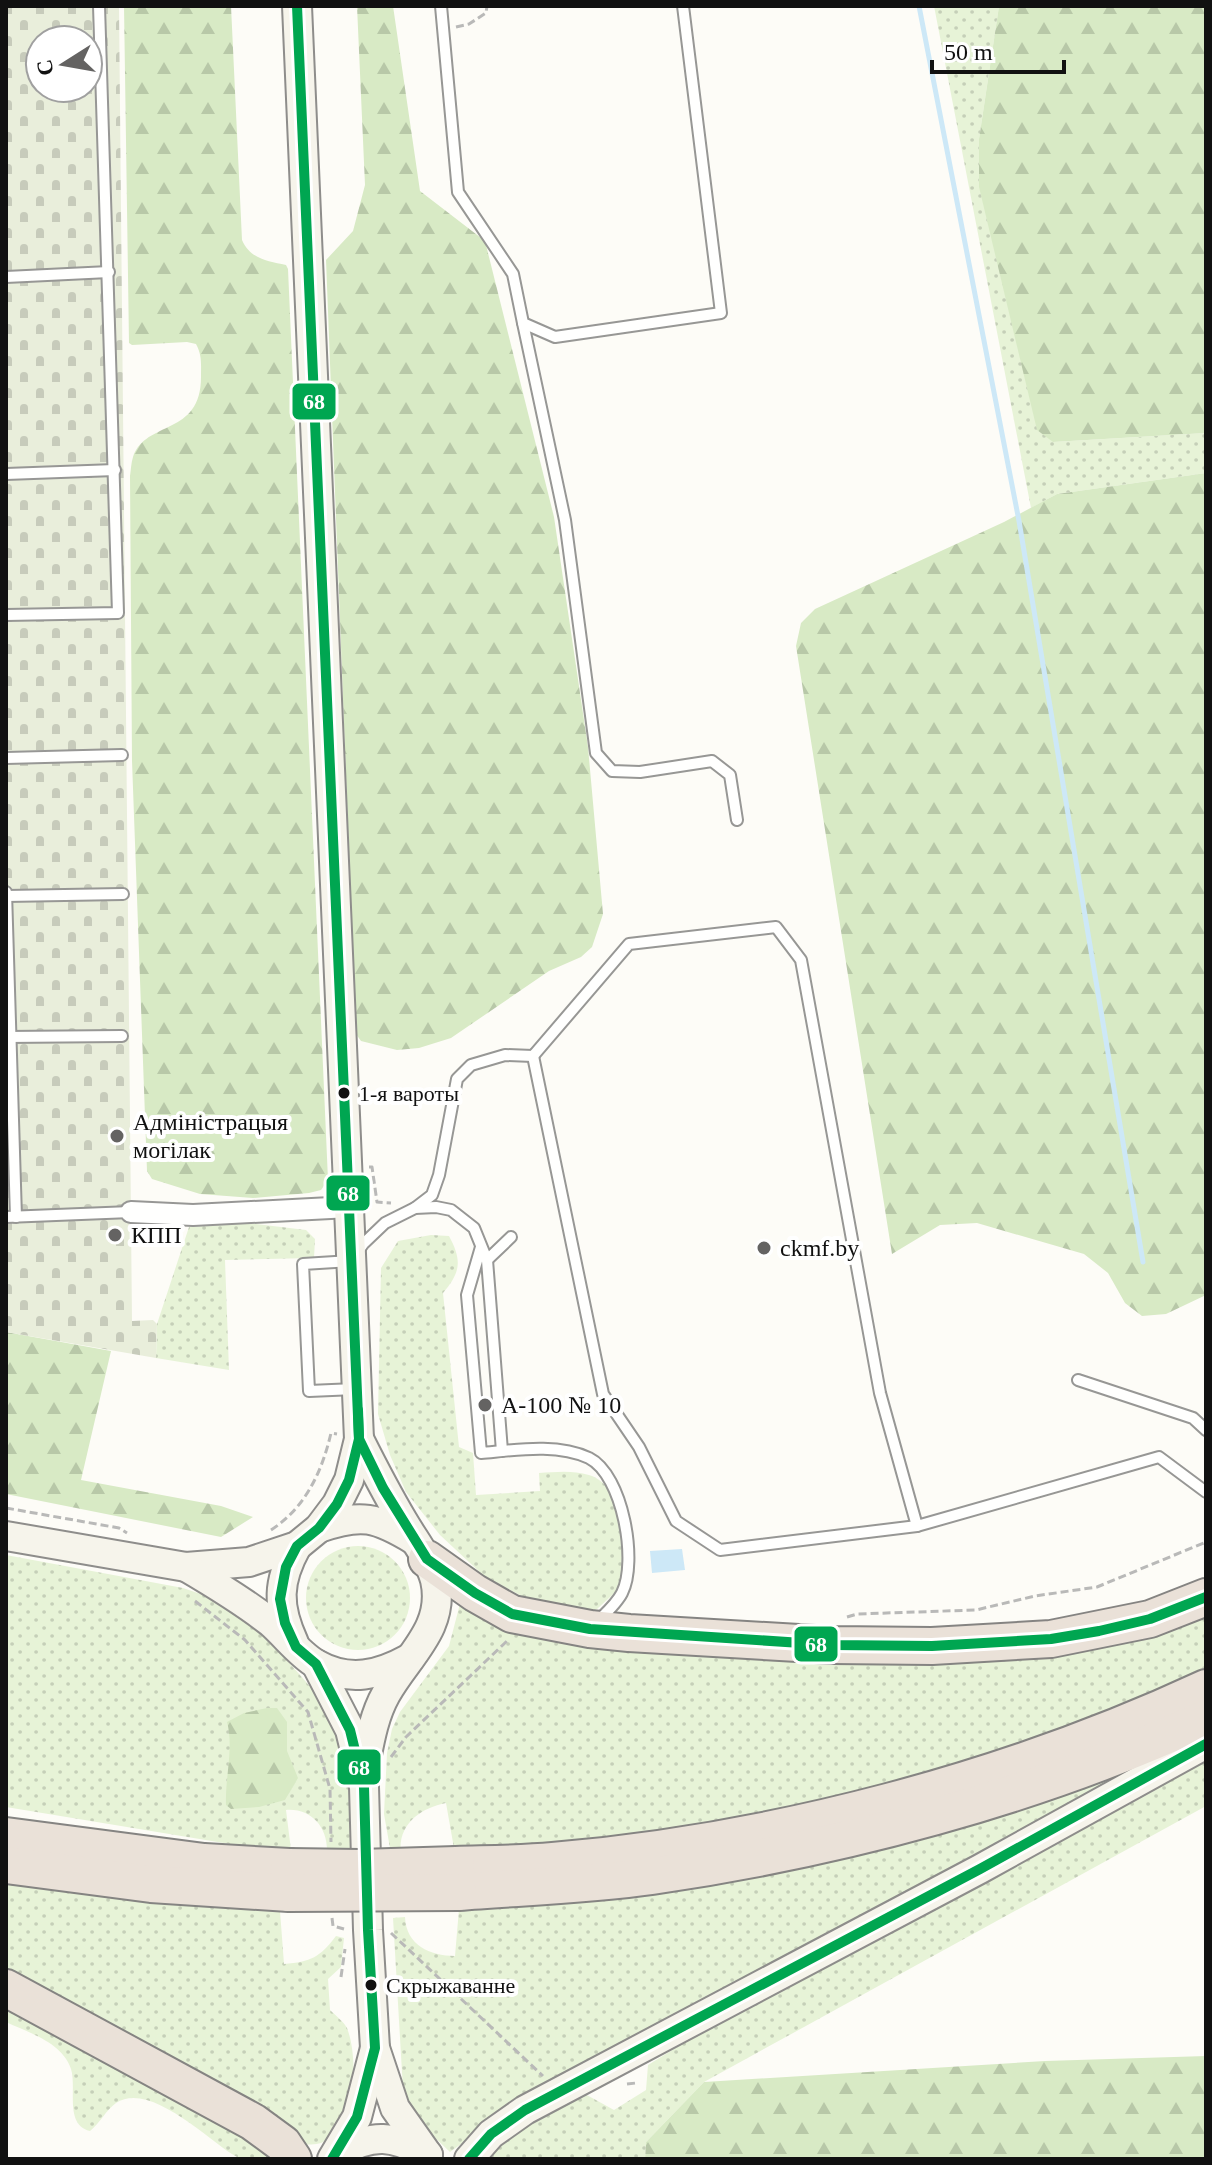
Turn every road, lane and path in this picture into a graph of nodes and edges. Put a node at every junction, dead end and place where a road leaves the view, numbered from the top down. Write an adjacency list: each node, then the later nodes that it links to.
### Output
1 (99, 6): 7 (lane)
2 (297, 6): 21 (main road)
3 (441, 6): 6 (lane)
4 (487, 6): 6 (path)
5 (683, 6): 9 (lane)
6 (443, 29): 9 (lane)
7 (109, 272): 8 (lane); 10 (lane)
8 (6, 277)
9 (523, 323): 15 (lane)
10 (115, 470): 11 (lane); 12 (lane)
11 (6, 474)
12 (6, 615)
13 (122, 755): 14 (lane)
14 (6, 758)
15 (737, 820)
16 (6, 894): 17 (lane); 19 (lane)
17 (123, 894)
18 (122, 1036): 19 (lane)
19 (8, 1037): 24 (lane)
20 (533, 1056): 22 (lane); 36 (lane); 36 (lane)
21 (350, 1207): 23 (street); 28 (main road)
22 (415, 1208): 26 (lane); 28 (lane)
23 (131, 1212): 24 (lane)
24 (11, 1217)
25 (511, 1237): 27 (lane)
26 (481, 1247): 27 (lane); 33 (lane)
27 (487, 1260): 33 (lane)
28 (351, 1261): 30 (main road); 30 (lane)
29 (1078, 1380): 31 (lane)
30 (357, 1389): 32 (main road)
31 (1206, 1430)
32 (359, 1439): 37 (main road); 40 (path); 43 (main road)
33 (502, 1451): 49 (lane)
34 (1206, 1492): 36 (lane)
35 (6, 1508): 39 (path)
36 (917, 1526)
37 (319, 1528): 42 (main road); 43 (main road)
38 (6, 1536): 44 (main road)
39 (133, 1536)
40 (262, 1536)
41 (1206, 1542): 48 (path)
42 (297, 1546): 44 (main road); 50 (main road)
43 (421, 1550): 47 (highway); 51 (main road)
44 (186, 1567): 50 (main road)
45 (1206, 1597): 49 (highway)
46 (196, 1601): 58 (path)
47 (512, 1614): 49 (highway); 55 (path)
48 (843, 1618)
49 (590, 1629)
50 (306, 1655): 51 (main road); 56 (main road)
51 (411, 1658): 56 (main road)
52 (1206, 1688): 60 (highway)
53 (1206, 1718): 60 (highway)
54 (1206, 1744): 71 (main road)
55 (390, 1758)
56 (362, 1779): 63 (main road)
57 (6, 1836): 61 (highway)
58 (331, 1850)
59 (6, 1865): 61 (highway)
60 (457, 1878): 61 (highway, bridge)
61 (289, 1880)
62 (332, 1911): 63 (path)
63 (358, 1930): 64 (path); 66 (main road); 67 (path)
64 (341, 1977)
65 (6, 1988): 70 (highway)
66 (375, 2048): 68 (main road); 69 (main road)
67 (545, 2078)
68 (335, 2156): 69 (main road)
69 (430, 2157)
70 (293, 2159)
71 (469, 2159)

